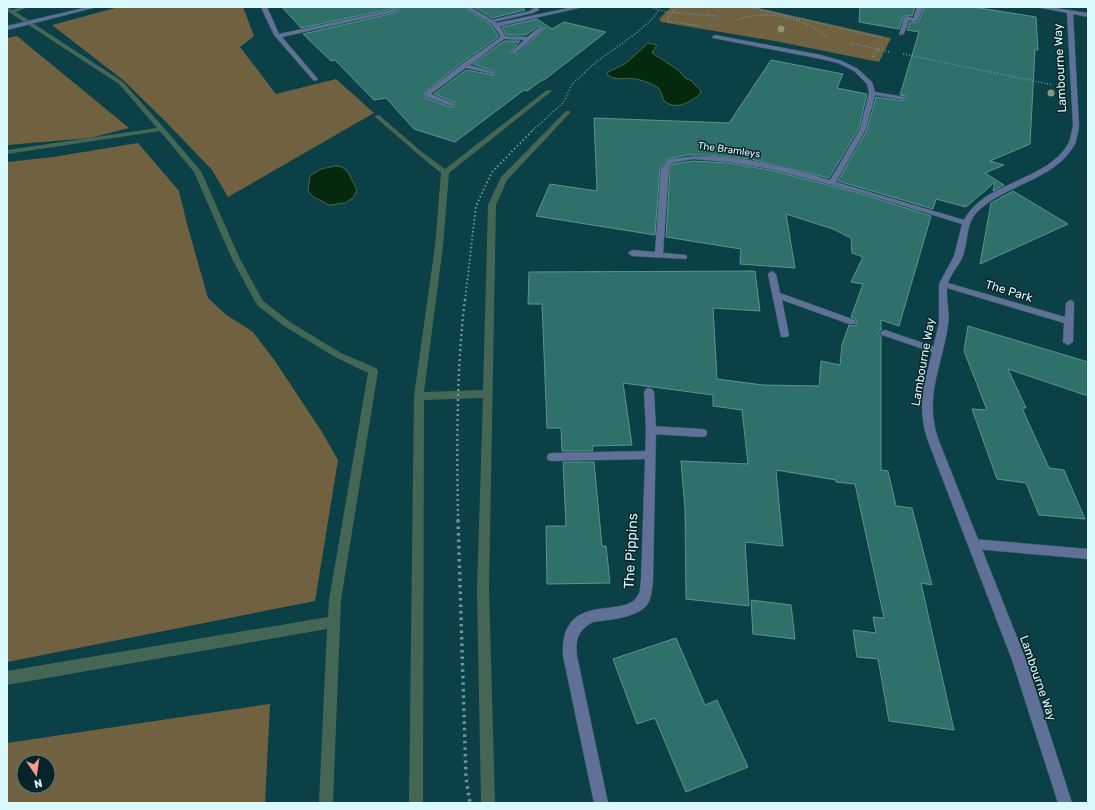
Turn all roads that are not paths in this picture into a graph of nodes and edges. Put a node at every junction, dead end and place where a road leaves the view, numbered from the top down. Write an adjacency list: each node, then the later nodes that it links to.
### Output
1 (94, 7): 15 (street)
2 (264, 7): 18 (street)
3 (468, 7): 13 (street)
4 (535, 7): 13 (street)
5 (580, 7): 14 (street)
6 (920, 7): 17 (street)
7 (1038, 7): 10 (street)
8 (362, 10): 12 (street)
9 (395, 10): 12 (street)
10 (1070, 12): 11 (street); 30 (street, Lambourne Way)
11 (1088, 15)
12 (368, 16): 18 (street)
13 (490, 21): 14 (street)
14 (496, 25): 20 (street)
15 (7, 28)
16 (541, 28): 21 (street)
17 (901, 34)
18 (278, 36): 25 (street)
19 (715, 37): 26 (street)
20 (502, 38): 21 (street); 23 (street)
21 (529, 39): 22 (street)
22 (514, 52)
23 (464, 65): 24 (street); 28 (street)
24 (491, 73)
25 (315, 79)
26 (872, 93): 27 (street); 29 (street)
27 (903, 98)
28 (451, 104)
29 (832, 183): 30 (street, The Bramleys); 32 (street, The Bramleys)
30 (967, 223): 35 (street, Lambourne Way)
31 (632, 253): 32 (street)
32 (659, 255): 33 (street)
33 (683, 257)
34 (772, 274): 36 (street)
35 (943, 284): 38 (street, The Park); 43 (street, Lambourne Way)
36 (776, 295): 39 (street); 41 (street)
37 (1070, 303): 38 (street)
38 (1069, 321): 42 (street)
39 (852, 322)
40 (885, 333): 43 (street)
41 (784, 335)
42 (1068, 342)
43 (938, 351): 49 (street, Lambourne Way)
44 (649, 392): 45 (street, The Pippins)
45 (651, 430): 46 (street); 47 (street, The Pippins)
46 (702, 433)
47 (650, 455): 48 (street); 51 (street, The Pippins)
48 (552, 457)
49 (974, 544): 50 (street); 52 (street, Lambourne Way)
50 (1088, 554)
51 (601, 803)
52 (1065, 803)

